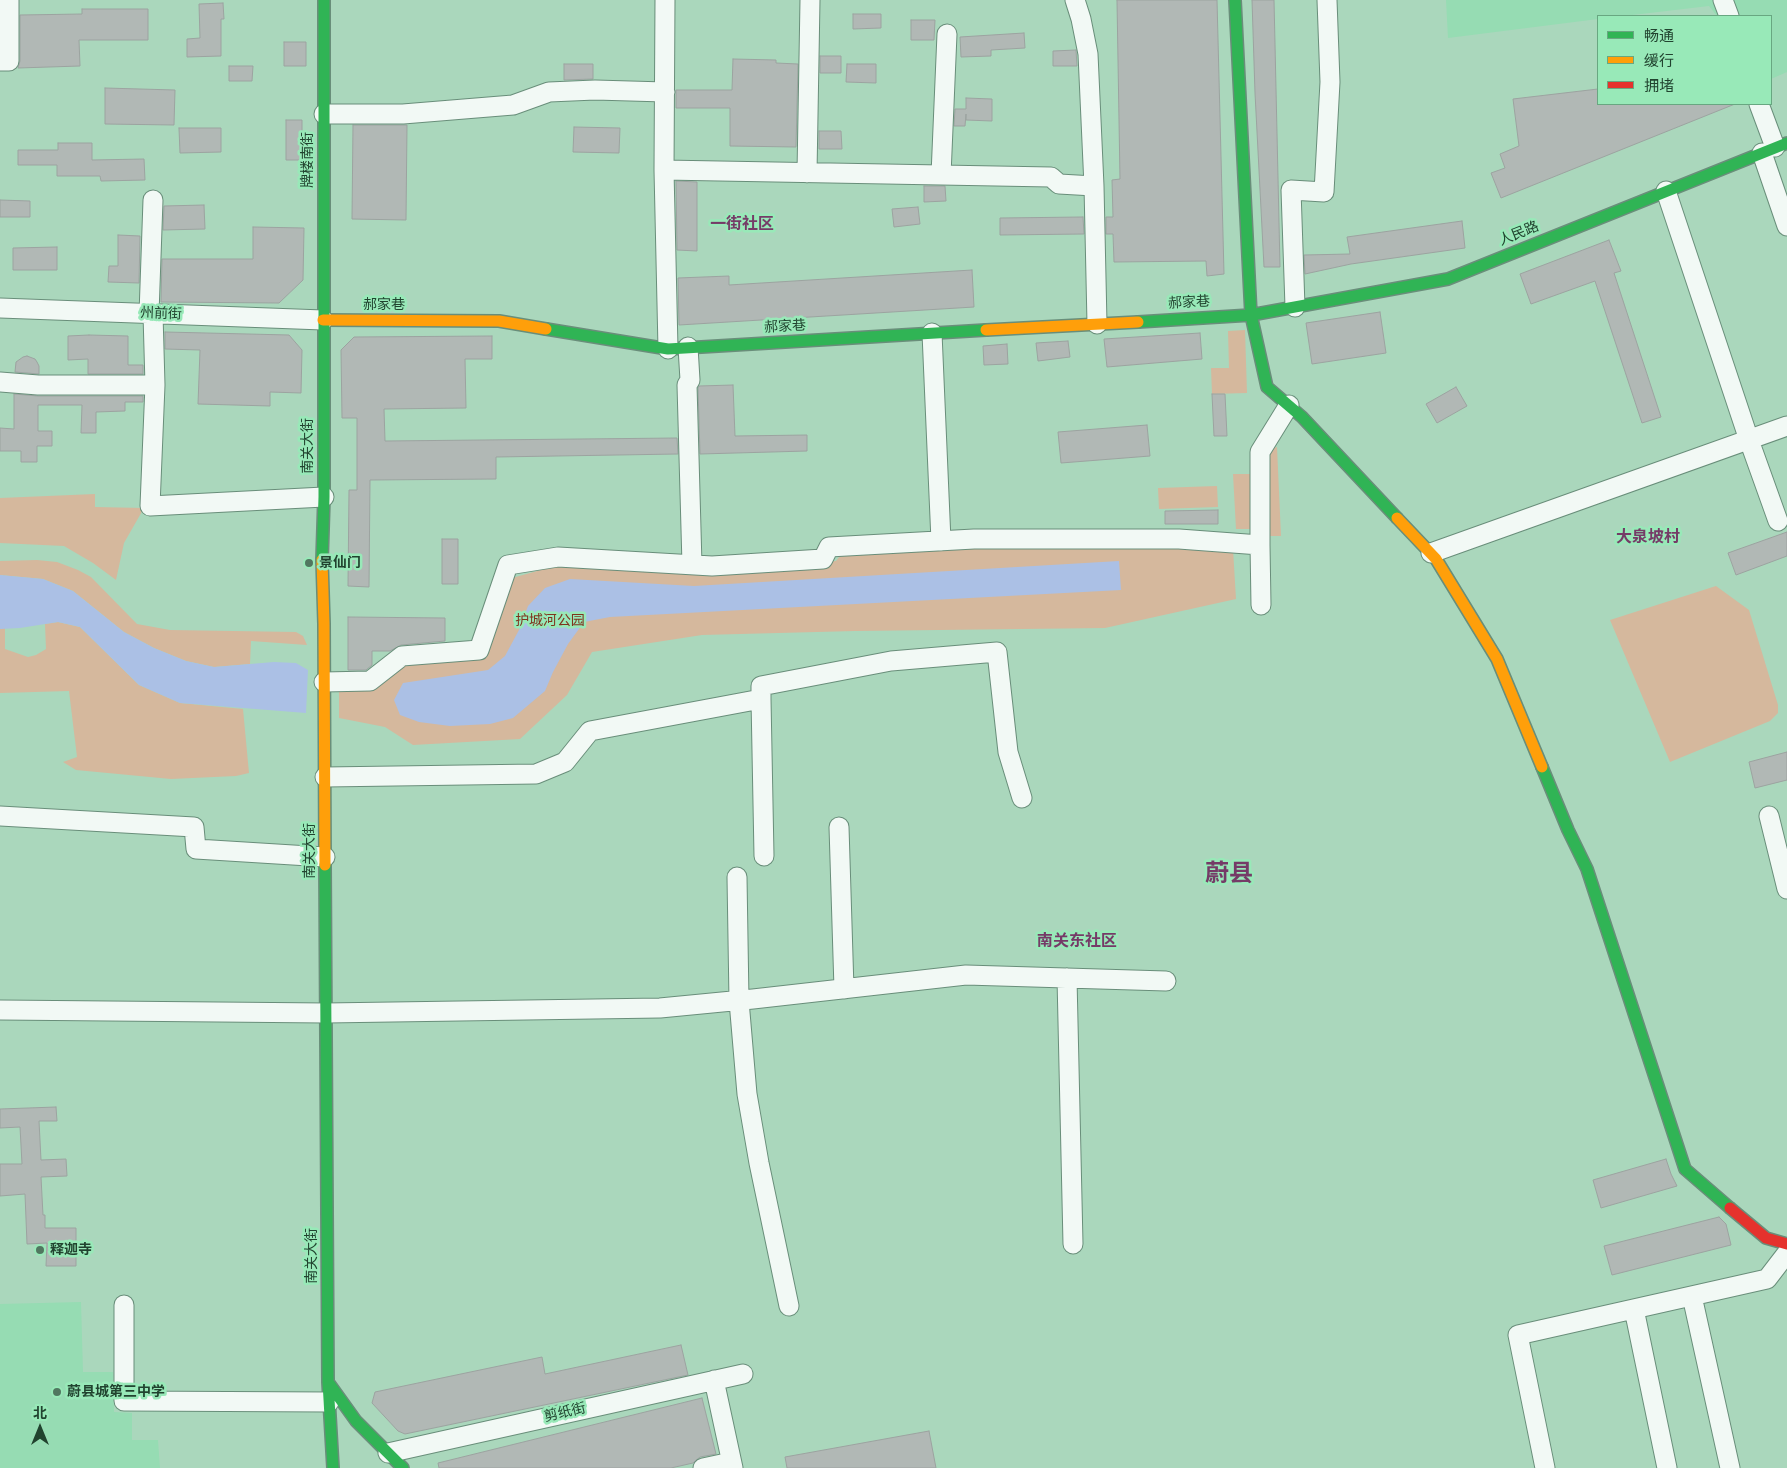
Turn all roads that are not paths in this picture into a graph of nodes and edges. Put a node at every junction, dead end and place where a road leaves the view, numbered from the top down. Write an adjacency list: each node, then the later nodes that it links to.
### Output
1 (9, 0): 11 (street)
2 (324, 0): 14 (street, 牌楼南街)
3 (665, 0): 12 (street)
4 (810, 0): 17 (street)
5 (1076, 0): 19 (street)
6 (1235, 0): 26 (street)
7 (1328, 0): 23 (street)
8 (1723, 0): 9 (street)
9 (1729, 15)
10 (947, 34): 18 (street)
11 (0, 61)
12 (665, 92): 14 (street); 16 (street)
13 (1759, 105): 15 (street)
14 (324, 114): 27 (street, 牌楼南街)
15 (1775, 148): 20 (street, 人民路); 22 (street)
16 (664, 170): 17 (street); 31 (street)
17 (807, 173): 18 (street)
18 (942, 175): 19 (street)
19 (1094, 186): 28 (street)
20 (1666, 191): 23 (street, 人民路); 36 (street)
21 (153, 200): 25 (street)
22 (1787, 226)
23 (1295, 307): 26 (street, 人民路)
24 (0, 308): 25 (street, 州前街)
25 (151, 314): 27 (street, 州前街); 33 (street)
26 (1251, 315): 28 (street, 郝家巷); 34 (street)
27 (323, 320): 31 (street, 郝家巷); 37 (street, 南关大街)
28 (1097, 324): 29 (street, 郝家巷)
29 (932, 333): 30 (street, 郝家巷); 39 (street)
30 (688, 347): 31 (street, 郝家巷); 42 (street)
31 (668, 349)
32 (0, 382): 33 (street)
33 (155, 385): 37 (street)
34 (1289, 406): 40 (street); 41 (street)
35 (1787, 426): 36 (street)
36 (1749, 440): 38 (street); 41 (street)
37 (324, 497): 44 (street, 南关大街)
38 (1778, 521)
39 (942, 541): 40 (street); 42 (street)
40 (1260, 544): 43 (street)
41 (1431, 554): 62 (street)
42 (692, 565): 44 (street)
43 (1262, 605)
44 (324, 682): 46 (street, 南关大街)
45 (762, 699): 46 (street); 47 (street); 51 (street)
46 (325, 777): 52 (street, 南关大街)
47 (1022, 798)
48 (0, 816): 52 (street)
49 (1769, 816): 54 (street)
50 (839, 827): 57 (street)
51 (764, 856)
52 (325, 857): 60 (street, 南关大街)
53 (737, 877): 58 (street)
54 (1787, 889)
55 (1067, 978): 56 (street); 57 (street); 61 (street)
56 (1166, 981)
57 (844, 989): 58 (street)
58 (739, 1001): 60 (street); 66 (street)
59 (0, 1010): 60 (street)
60 (326, 1013): 70 (street, 南关大街)
61 (1073, 1244)
62 (1787, 1244)
63 (1787, 1253): 64 (street)
64 (1692, 1296): 67 (street); 79 (street)
65 (124, 1305): 71 (street)
66 (789, 1306)
67 (1634, 1309): 77 (street); 78 (street)
68 (743, 1374): 69 (street, 剪纸街)
69 (714, 1380): 72 (street, 剪纸街); 73 (street)
70 (328, 1382): 71 (street, 南关大街); 72 (street)
71 (329, 1402): 74 (street, 南关大街)
72 (388, 1453): 75 (street)
73 (732, 1465): 76 (street)
74 (333, 1468)
75 (403, 1468)
76 (703, 1468)
77 (1545, 1468)
78 (1667, 1468)
79 (1730, 1468)

